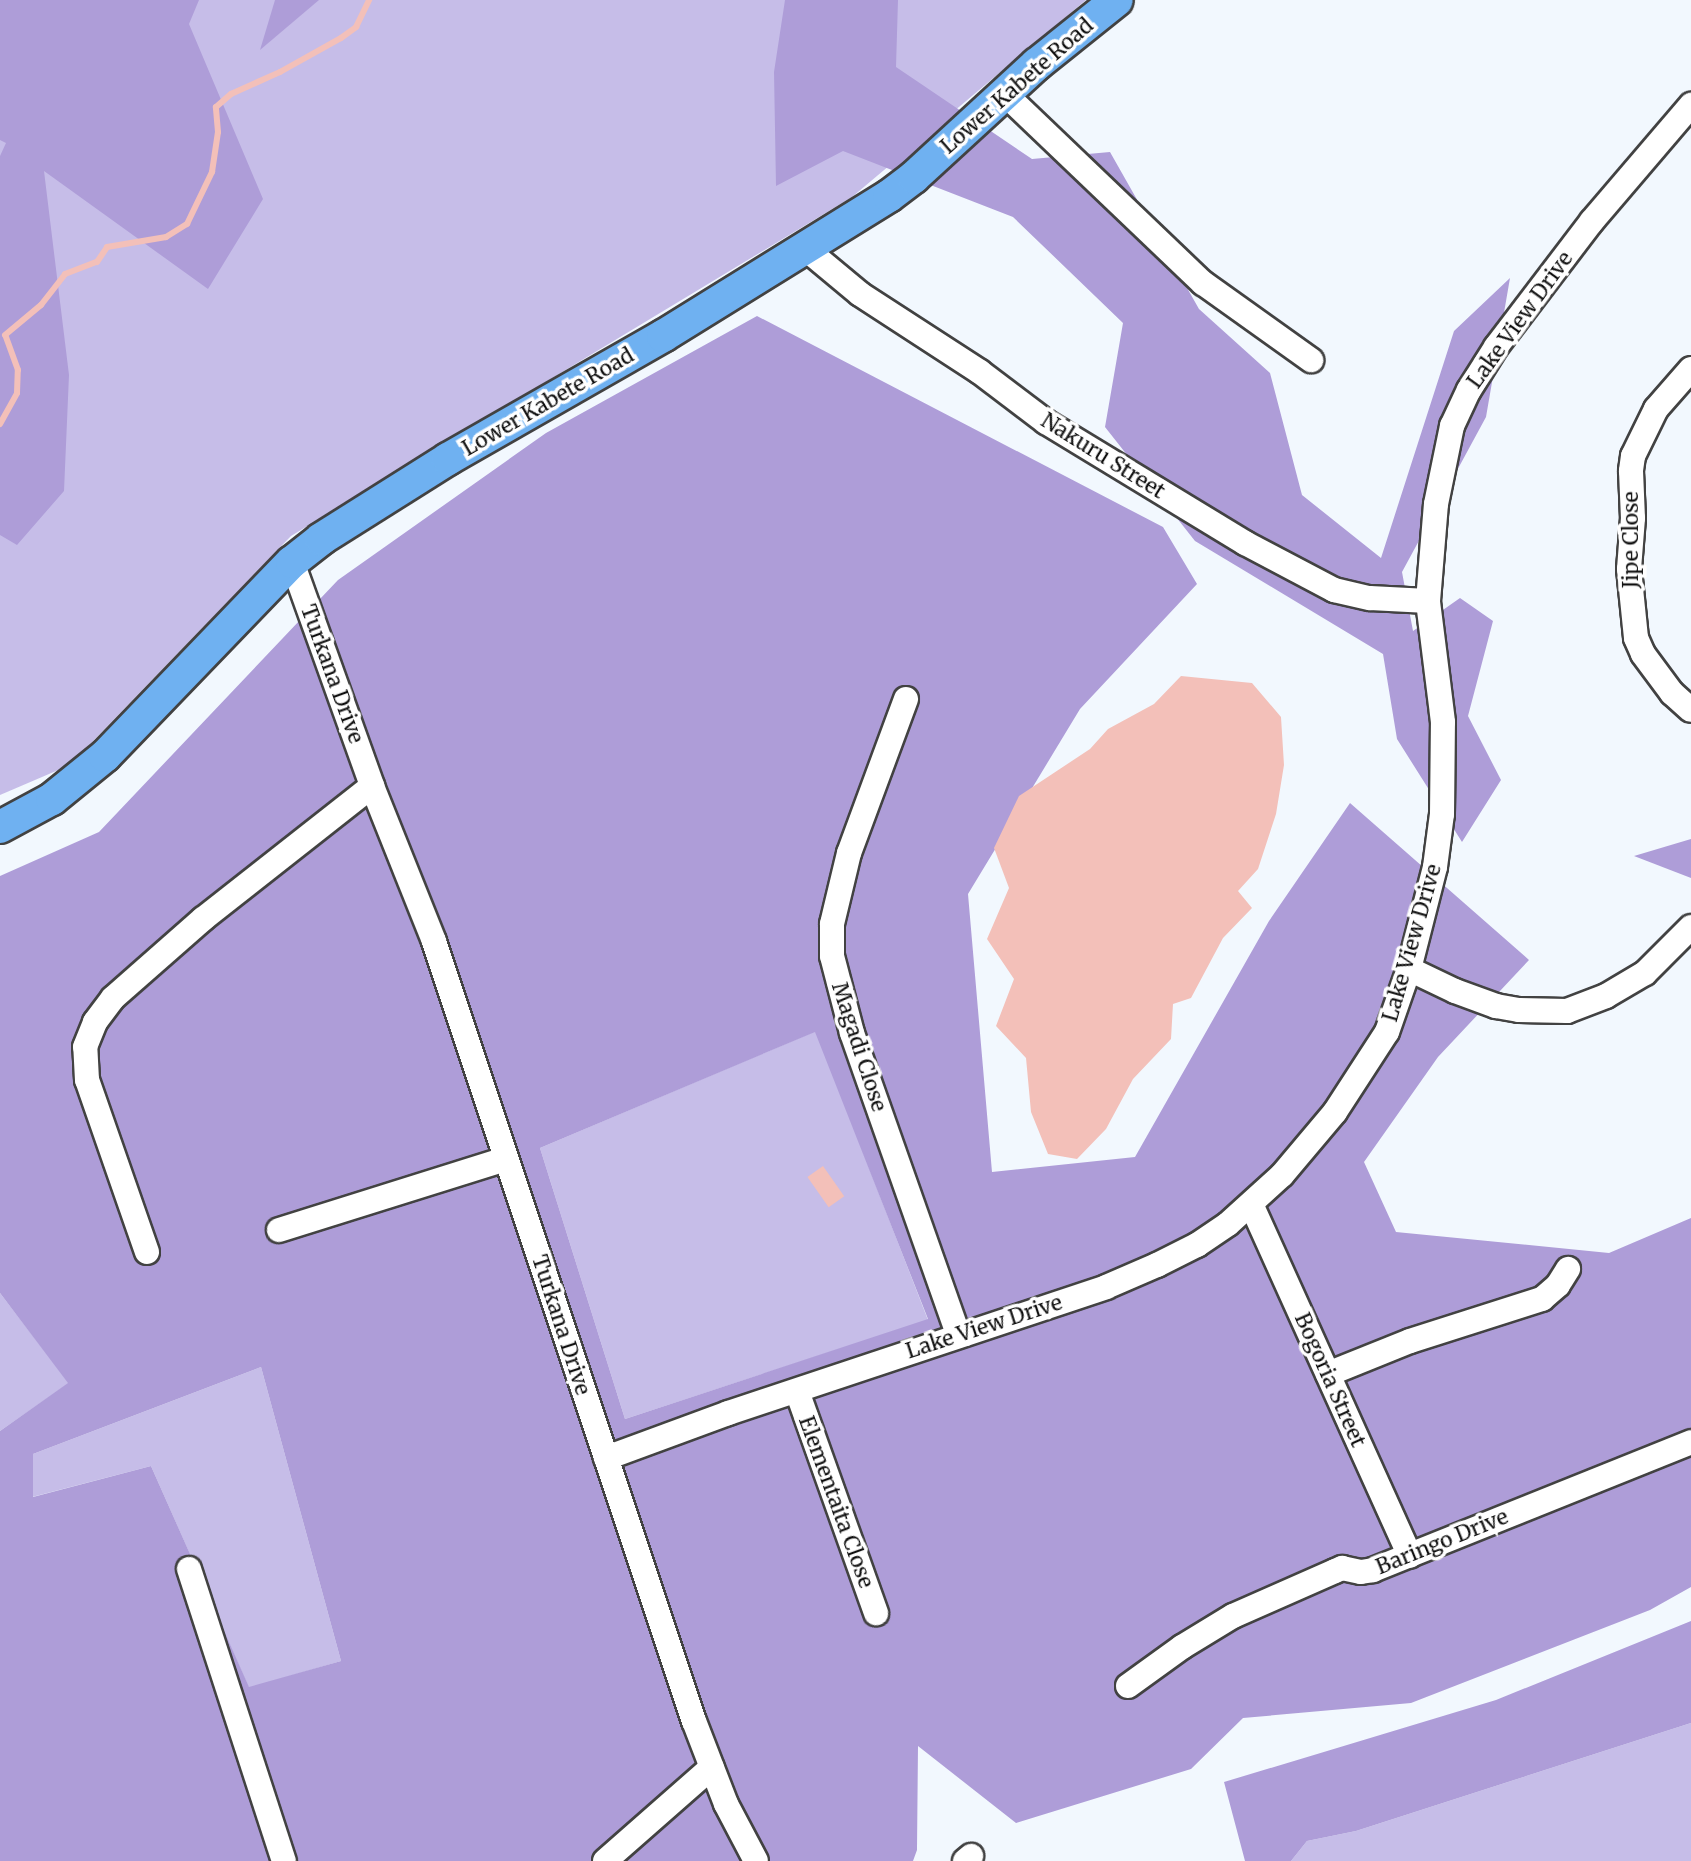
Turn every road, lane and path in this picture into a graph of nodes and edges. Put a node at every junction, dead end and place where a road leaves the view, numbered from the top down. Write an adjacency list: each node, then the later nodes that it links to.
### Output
1 (1117, 0): 2 (main road, Lower Kabete Road)
2 (1005, 94): 4 (main road, Lower Kabete Road); 5 (street)
3 (1691, 105): 8 (street, Lake View Drive)
4 (806, 249): 7 (main road, Lower Kabete Road); 8 (street, Nakuru Street)
5 (1311, 360)
6 (1691, 369): 10 (street, Jipe Close)
7 (292, 562): 11 (street, Turkana Drive); 12 (main road, Lower Kabete Road)
8 (1427, 601): 14 (street, Lake View Drive)
9 (906, 699): 20 (street, Magadi Close)
10 (1691, 710)
11 (372, 786): 15 (street, Turkana Drive); 18 (street)
12 (0, 827)
13 (1691, 927): 14 (street)
14 (1409, 968): 16 (street, Lake View Drive)
15 (506, 1159): 17 (street); 24 (street, Turkana Drive)
16 (1251, 1204): 20 (street, Lake View Drive); 21 (street, Bogoria Street)
17 (279, 1230)
18 (147, 1252)
19 (1568, 1269): 21 (street)
20 (958, 1336): 22 (street, Lake View Drive)
21 (1328, 1374): 25 (street, Bogoria Street)
22 (797, 1391): 24 (street, Lake View Drive); 27 (street, Elementaita Close)
23 (1691, 1442): 25 (street, Baringo Drive)
24 (606, 1458): 29 (street, Turkana Drive)
25 (1410, 1556): 28 (street, Baringo Drive)
26 (189, 1569): 30 (street)
27 (876, 1613)
28 (1128, 1686)
29 (712, 1767): 31 (street); 32 (street, Turkana Drive)
30 (284, 1861)
31 (605, 1861)
32 (756, 1861)

